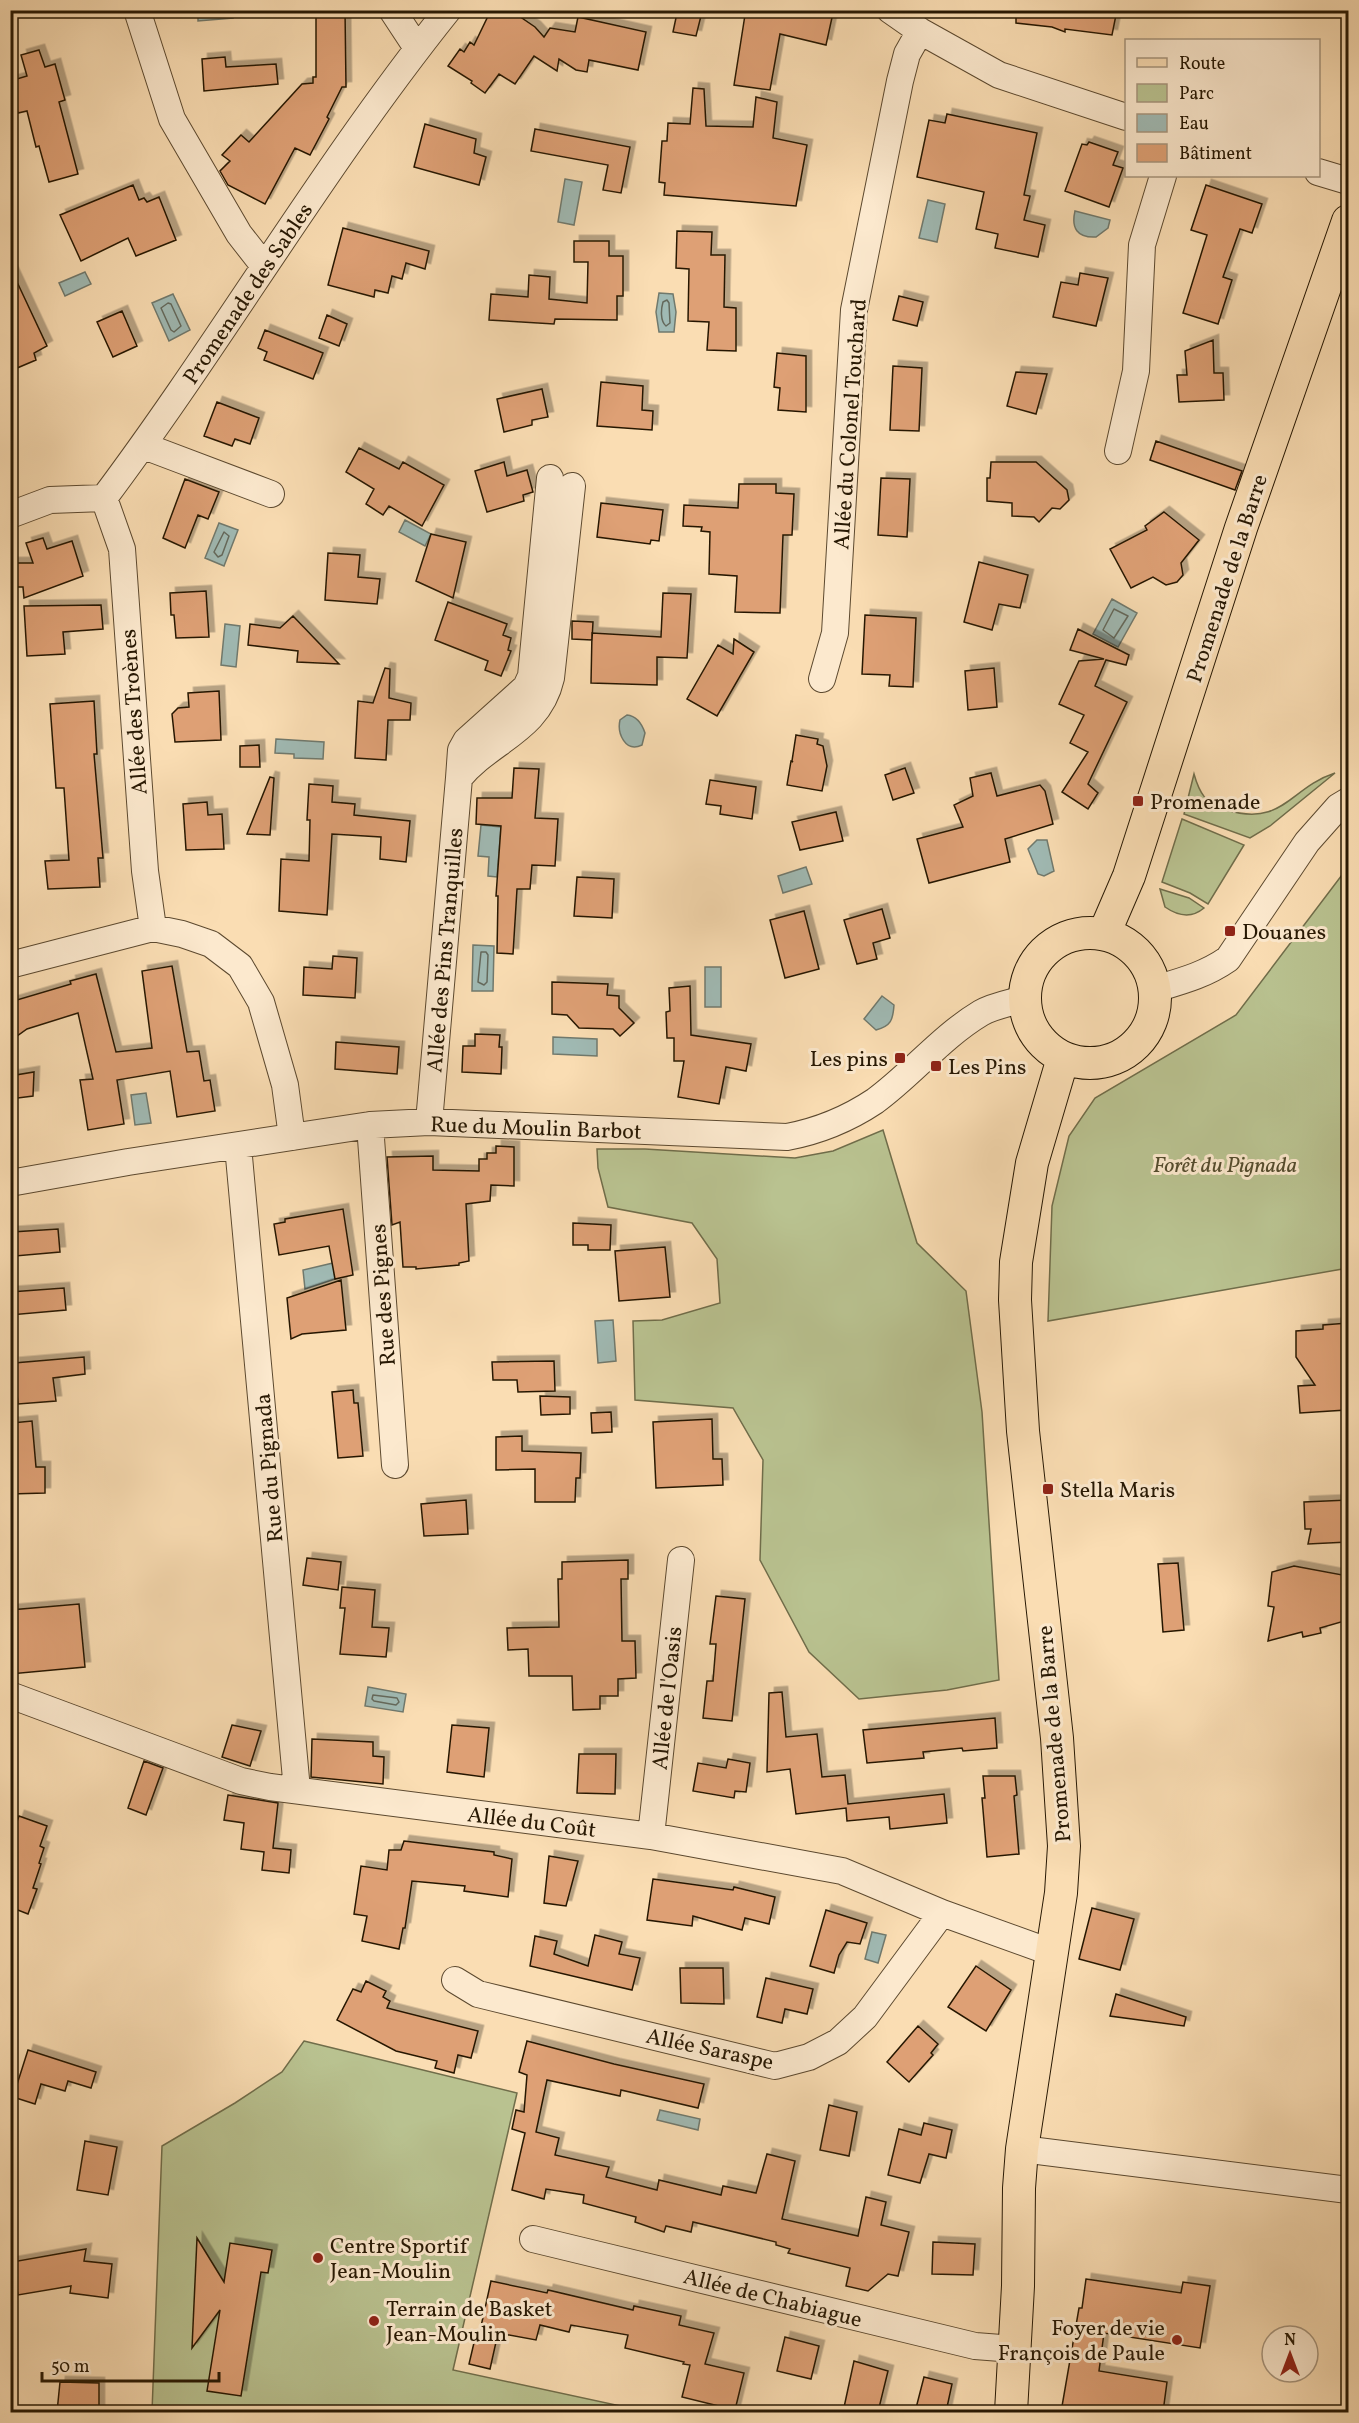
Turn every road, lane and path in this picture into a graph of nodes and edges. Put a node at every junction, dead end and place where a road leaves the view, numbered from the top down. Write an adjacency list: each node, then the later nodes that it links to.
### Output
1 (137, 10): 12 (street)
2 (392, 10): 6 (street)
3 (448, 10): 6 (street, Promenade des Sables)
4 (890, 10): 5 (street)
5 (920, 31): 7 (street); 19 (street, Allée du Colonel Touchard)
6 (417, 48): 12 (street, Promenade des Sables)
7 (1125, 117)
8 (1320, 173): 10 (street)
9 (1163, 177): 14 (street)
10 (1348, 181)
11 (1348, 221): 22 (main road, Promenade de la Barre)
12 (264, 266): 13 (street, Promenade des Sables)
13 (144, 446): 16 (street); 17 (street, Promenade des Sables)
14 (1118, 451)
15 (561, 482): 27 (street, Allée des Pins Tranquilles)
16 (271, 494)
17 (104, 498): 18 (street); 21 (street, Allée des Troènes)
18 (10, 515)
19 (822, 679)
20 (1348, 801): 24 (street)
21 (153, 928): 23 (street); 29 (street)
22 (1104, 934): 24 (main road); 25 (main road)
23 (10, 965)
24 (1155, 989): 26 (main road)
25 (1024, 999): 26 (main road); 27 (street, Rue du Moulin Barbot)
26 (1063, 1058): 38 (main road, Promenade de la Barre)
27 (429, 1122): 28 (street, Rue du Moulin Barbot)
28 (370, 1125): 29 (street, Rue du Moulin Barbot); 32 (street, Rue des Pignes)
29 (292, 1137): 30 (street, Rue du Moulin Barbot)
30 (238, 1146): 31 (street, Rue du Moulin Barbot); 35 (street, Rue du Pignada)
31 (10, 1183)
32 (394, 1465)
33 (681, 1560): 36 (street, Allée de l'Oasis)
34 (10, 1695): 35 (street, Allée du Coût)
35 (297, 1790): 36 (street, Allée du Coût)
36 (651, 1836): 37 (street, Allée du Coût)
37 (942, 1913): 38 (street, Allée du Coût); 39 (street, Allée Saraspe)
38 (1053, 1953): 40 (main road, Promenade de la Barre)
39 (455, 1980)
40 (1022, 2149): 41 (street); 43 (main road, Promenade de la Barre)
41 (1348, 2190)
42 (533, 2239): 43 (street, Allée de Chabiague)
43 (1014, 2349): 44 (main road, Promenade de la Barre)
44 (1011, 2412)

